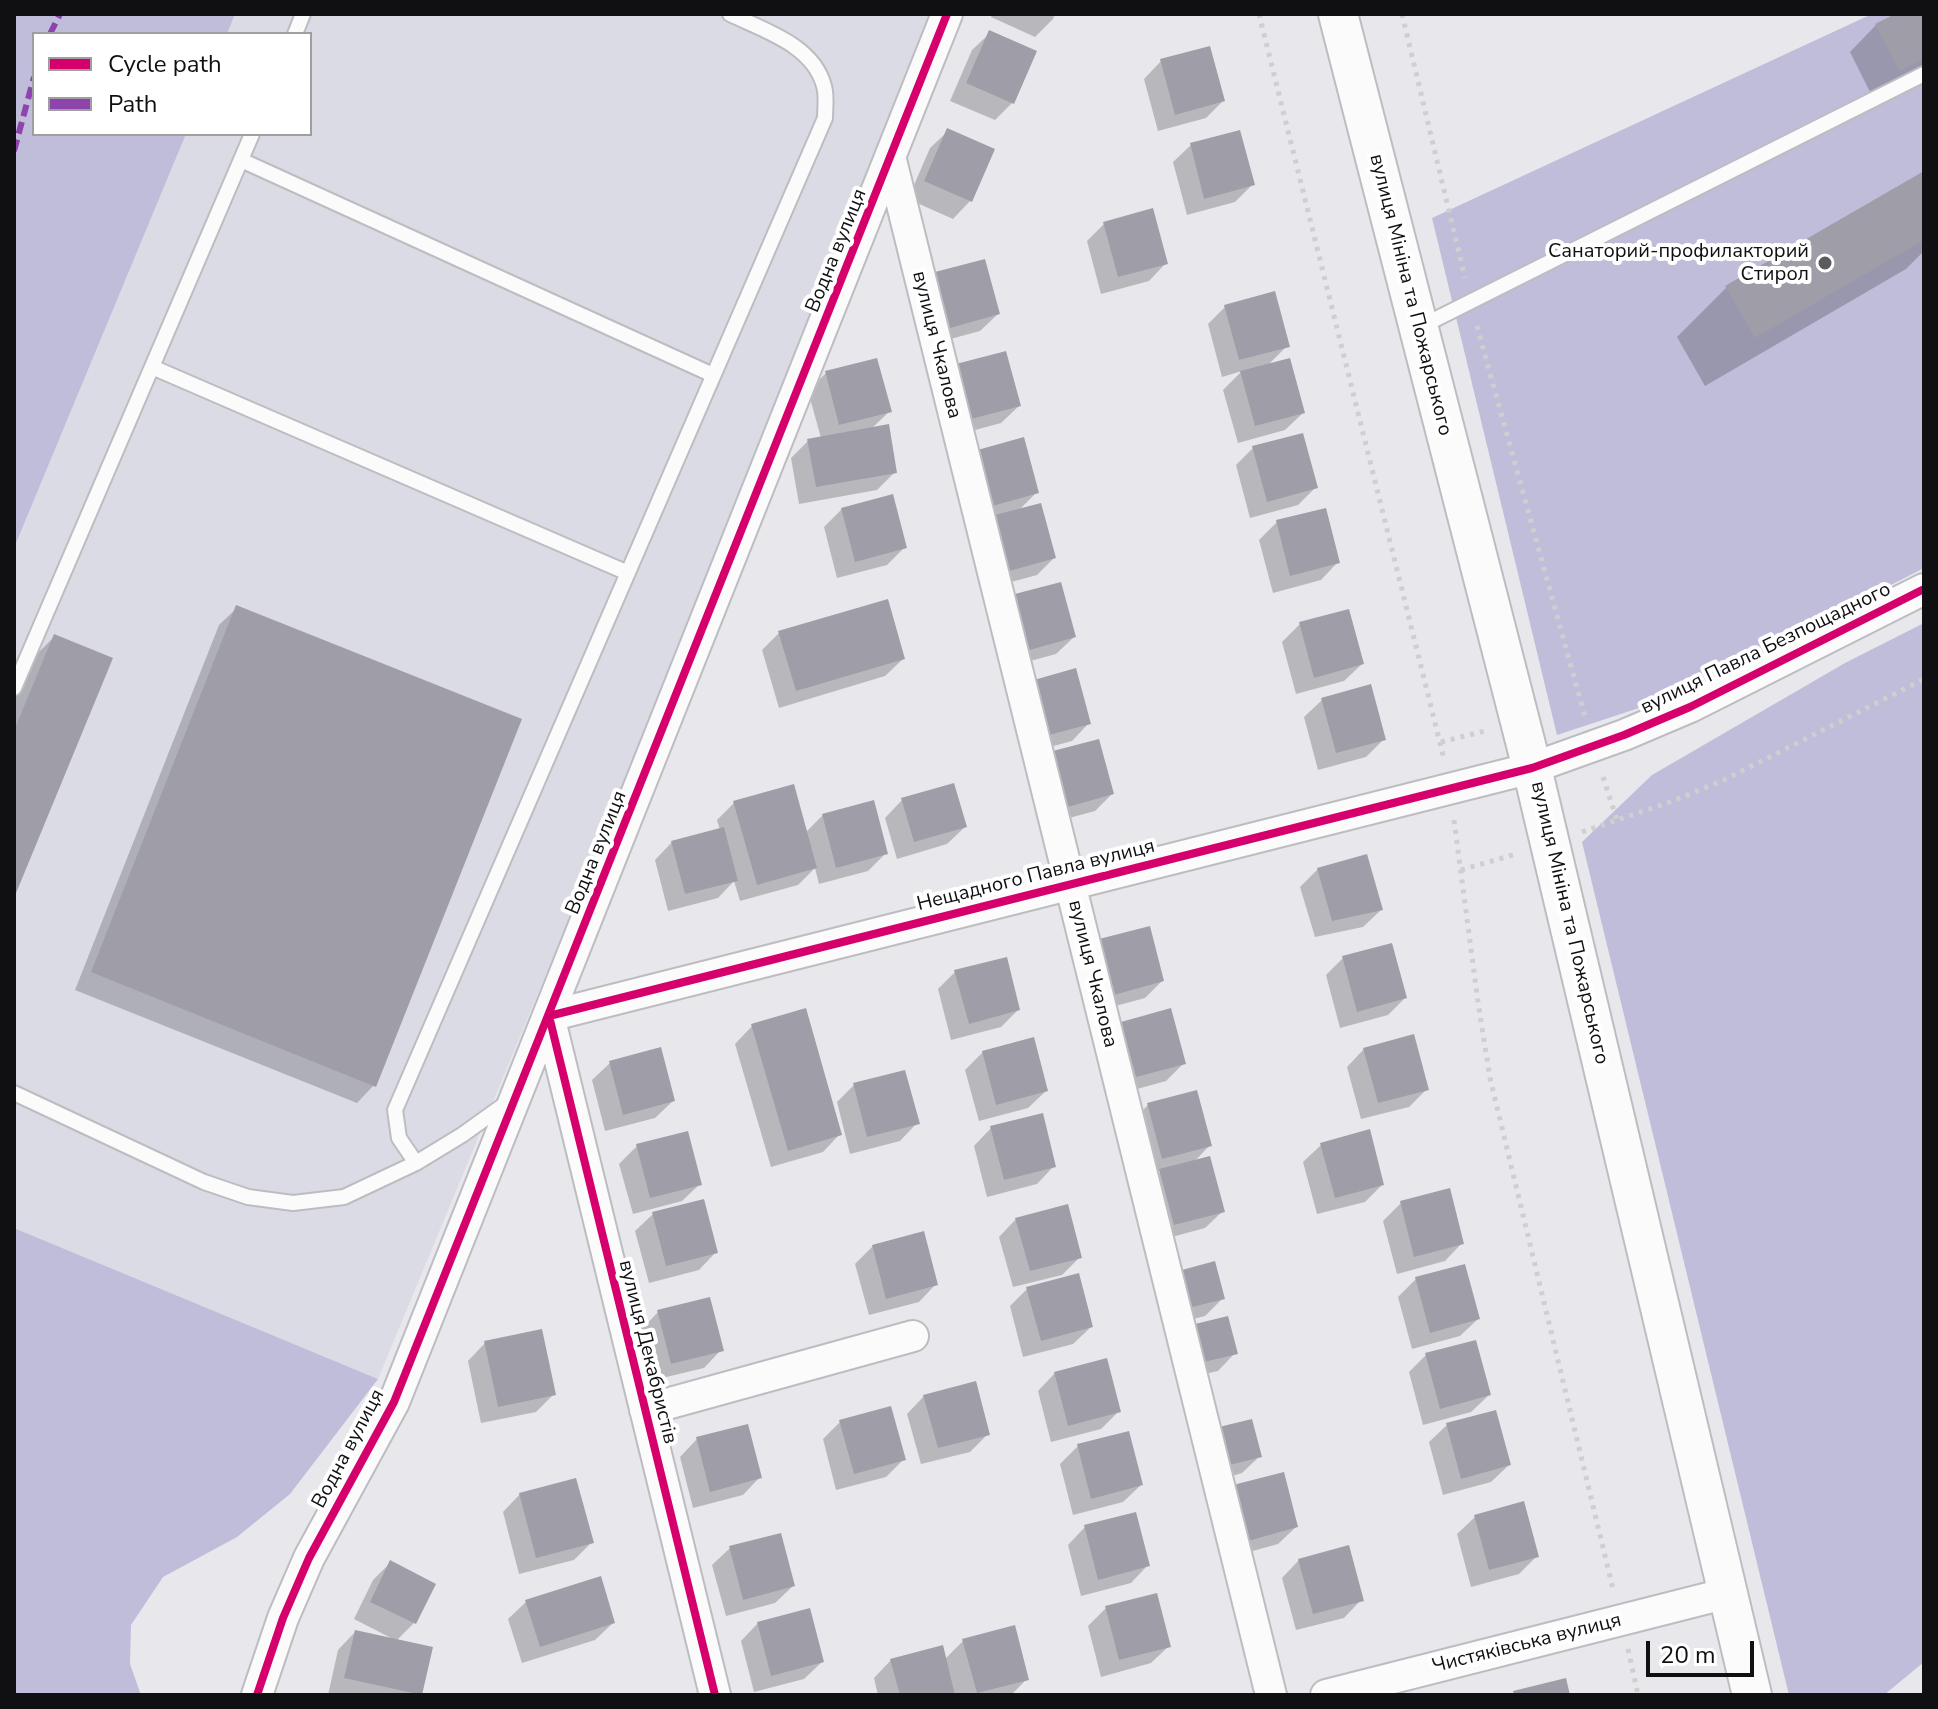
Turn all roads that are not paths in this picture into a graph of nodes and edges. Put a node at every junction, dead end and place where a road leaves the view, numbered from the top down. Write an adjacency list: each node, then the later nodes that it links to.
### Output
1 (730, 14): 10 (lane)
2 (947, 14): 7 (street, Водна вулиця)
3 (1338, 14): 8 (street, вулиця Мініна та Пожарського)
4 (1924, 74): 8 (lane)
5 (251, 136): 6 (lane)
6 (241, 160): 9 (lane); 10 (lane)
7 (891, 160): 15 (street, вулиця Чкалова); 16 (street, Водна вулиця)
8 (1419, 328): 14 (street, вулиця Мініна та Пожарського)
9 (152, 367): 11 (lane); 13 (lane)
10 (713, 375): 11 (lane)
11 (628, 573): 19 (lane)
12 (1924, 589): 14 (street, вулиця Павла Безпощадного)
13 (14, 688)
14 (1532, 768): 15 (street, Нещадного Павла вулиця); 22 (street, вулиця Мініна та Пожарського)
15 (1070, 885): 16 (street, Нещадного Павла вулиця); 25 (street, вулиця Чкалова)
16 (549, 1016): 18 (street, Водна вулиця); 21 (street, вулиця Декабристів)
17 (14, 1093): 19 (lane)
18 (517, 1096): 19 (lane); 23 (street, Водна вулиця)
19 (416, 1163)
20 (913, 1336): 21 (street, вулиця Декабристів)
21 (645, 1410): 24 (street, вулиця Декабристів)
22 (1728, 1593): 26 (street, Чистяківська вулиця); 27 (street, вулиця Мініна та Пожарського)
23 (257, 1695)
24 (715, 1695)
25 (1271, 1695)
26 (1326, 1695)
27 (1752, 1695)

